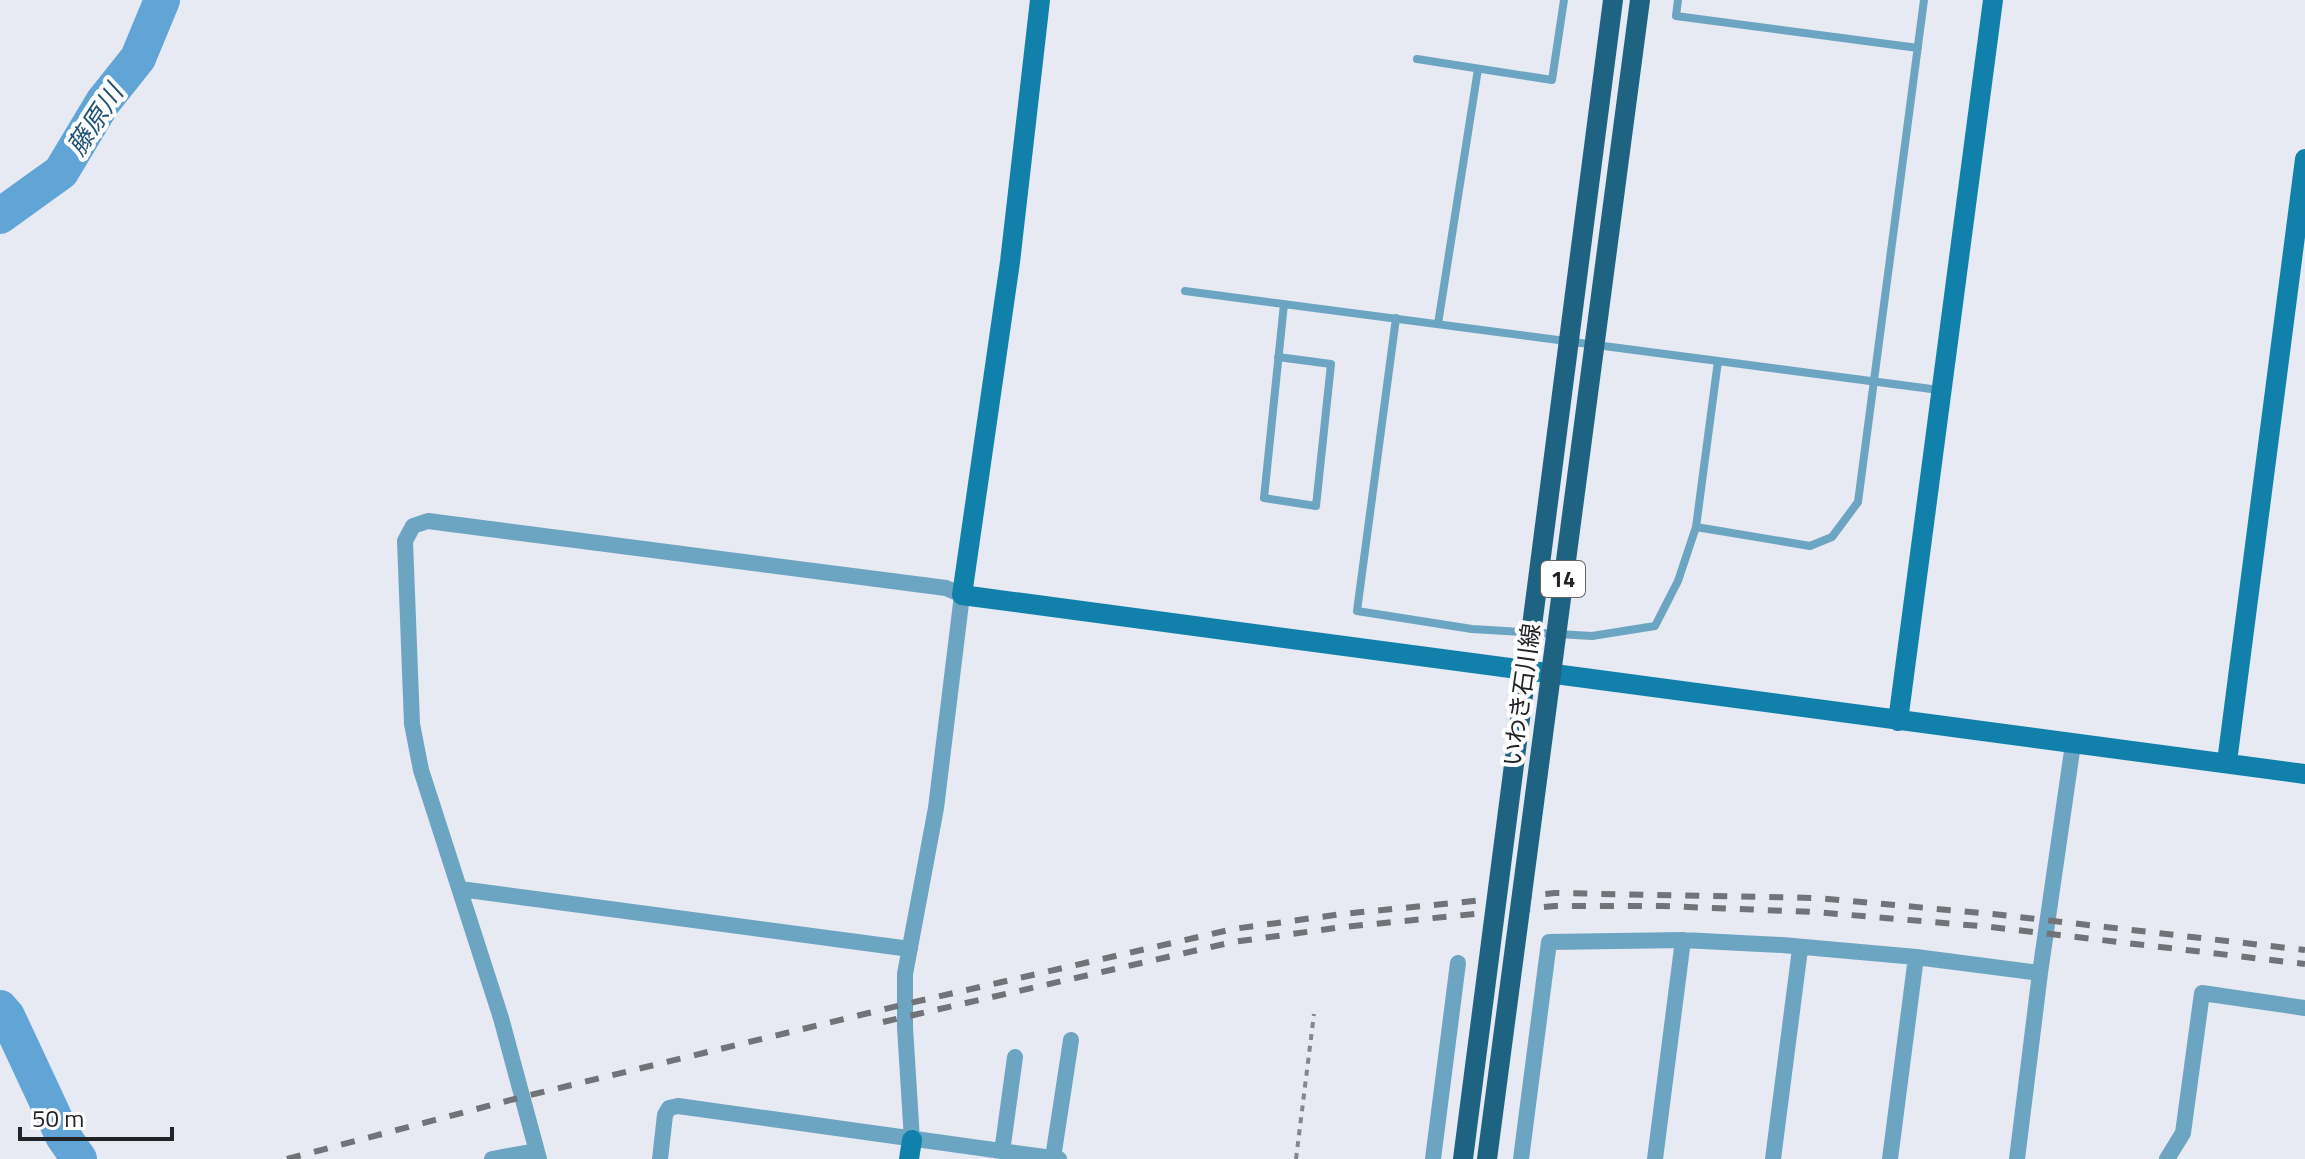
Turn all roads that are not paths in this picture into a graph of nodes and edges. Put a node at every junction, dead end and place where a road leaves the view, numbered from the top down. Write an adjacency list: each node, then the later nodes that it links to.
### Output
1 (1040, 0): 21 (street)
2 (1564, 0): 10 (lane)
3 (1613, 0): 43 (main road, いわき石川線 / 14, bridge)
4 (1640, 0): 44 (main road, いわき石川線 / 14, bridge)
5 (1678, 0): 8 (lane)
6 (1924, 0): 8 (lane)
7 (1993, 0): 19 (street)
8 (1918, 48): 18 (lane)
9 (1417, 59): 10 (lane)
10 (1478, 69): 15 (lane)
11 (2305, 159): 24 (street)
12 (1185, 291): 13 (lane)
13 (1284, 304): 14 (lane); 16 (lane)
14 (1396, 318): 15 (lane); 20 (lane)
15 (1438, 324): 17 (lane)
16 (1278, 357): 16 (lane)
17 (1718, 361): 18 (lane); 20 (lane)
18 (1874, 381): 19 (lane); 20 (lane)
19 (1940, 390): 22 (street)
20 (1696, 527)
21 (962, 595): 22 (street); 26 (street); 28 (street)
22 (1898, 721): 23 (street)
23 (2073, 744): 24 (street); 32 (street)
24 (2227, 762): 25 (street)
25 (2305, 774)
26 (460, 889): 28 (street); 38 (street)
27 (1683, 940): 29 (street); 45 (street); 46 (street)
28 (910, 949): 36 (street)
29 (1800, 949): 30 (street); 47 (street)
30 (1916, 957): 32 (street); 48 (street)
31 (1458, 963): 42 (street)
32 (2040, 973): 49 (street)
33 (2305, 1008): 50 (street)
34 (1071, 1040): 41 (street)
35 (1015, 1057): 37 (street)
36 (911, 1149): 37 (street); 40 (street)
37 (1002, 1152): 41 (street)
38 (538, 1155): 39 (street)
39 (492, 1159)
40 (660, 1159)
41 (1056, 1159)
42 (1433, 1159)
43 (1463, 1159)
44 (1487, 1159)
45 (1521, 1159)
46 (1655, 1159)
47 (1773, 1159)
48 (1890, 1159)
49 (2017, 1159)
50 (2167, 1159)

